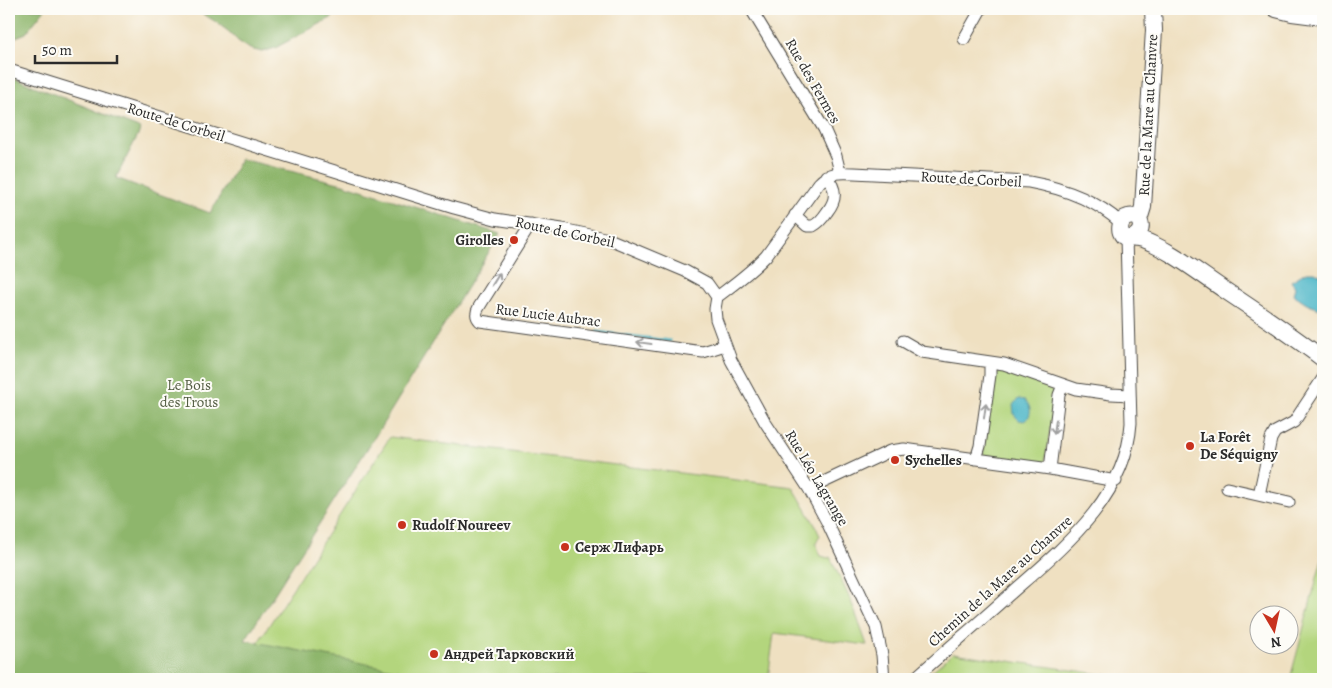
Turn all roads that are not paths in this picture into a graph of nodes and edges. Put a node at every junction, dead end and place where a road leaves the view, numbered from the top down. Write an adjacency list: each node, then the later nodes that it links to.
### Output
1 (752, 9): 9 (street, Rue des Fermes)
2 (981, 9): 7 (street)
3 (1144, 9): 13 (main road, Rue de la Mare au Chanvre)
4 (1153, 9): 13 (main road, Rue de la Mare au Chanvre)
5 (1276, 9): 6 (main road)
6 (1323, 17)
7 (964, 40)
8 (9, 70): 12 (street, Route de Corbeil)
9 (840, 172): 10 (street, Route de Corbeil); 13 (street, Route de Corbeil)
10 (826, 176): 11 (street); 11 (street)
11 (795, 214): 14 (street)
12 (530, 224): 14 (street, Route de Corbeil); 16 (street, Rue Lucie Aubrac, one-way to 12)
13 (1131, 228): 17 (main road, Route de Corbeil); 21 (street, Chemin de la Mare au Chanvre)
14 (717, 297): 16 (street, Rue Léo Lagrange)
15 (903, 341): 18 (street)
16 (725, 345): 26 (street, Rue Léo Lagrange)
17 (1323, 358)
18 (990, 362): 20 (street); 22 (street, one-way to 18)
19 (1323, 378): 27 (street)
20 (1063, 385): 21 (street); 23 (street, one-way to 23)
21 (1130, 395): 24 (street, Chemin de la Mare au Chanvre)
22 (976, 459): 23 (street); 26 (street)
23 (1050, 469): 24 (street)
24 (1116, 481): 30 (street, Chemin de la Mare au Chanvre)
25 (1227, 488): 27 (street)
26 (809, 489): 29 (street, Rue Léo Lagrange)
27 (1260, 496): 28 (street)
28 (1289, 502)
29 (884, 679)
30 (914, 679)

